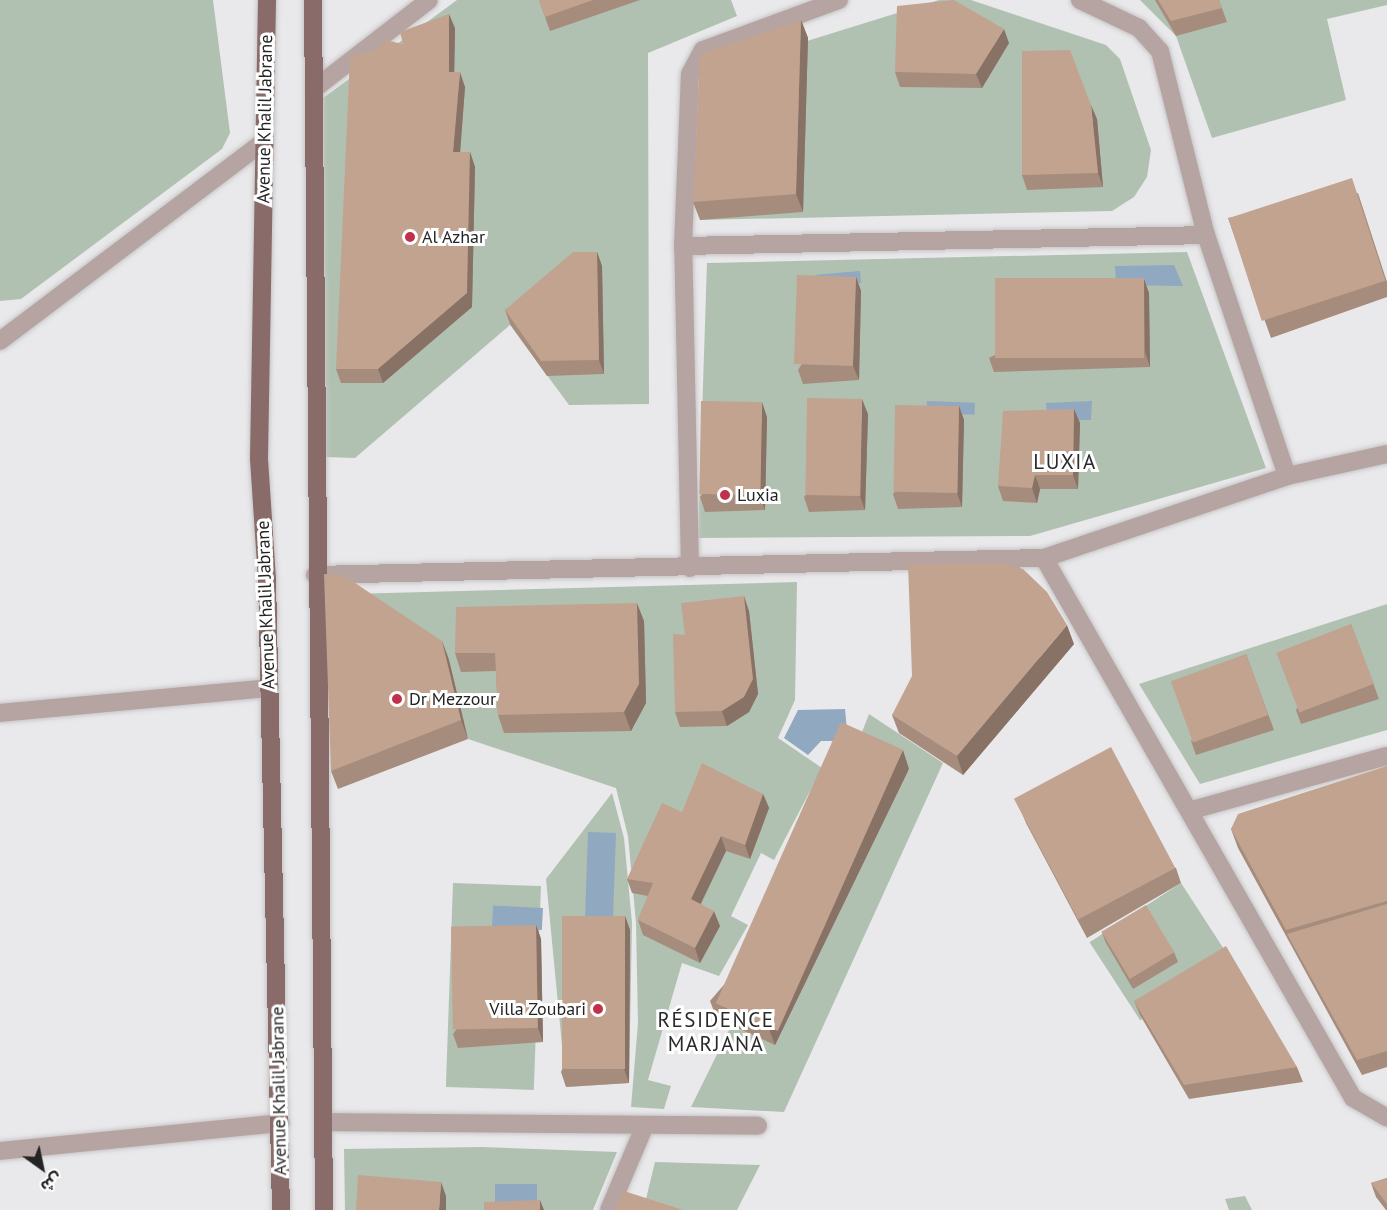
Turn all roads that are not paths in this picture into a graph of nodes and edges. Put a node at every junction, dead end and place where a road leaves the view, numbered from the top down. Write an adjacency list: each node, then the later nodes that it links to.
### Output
1 (267, 0): 7 (main road, Avenue Khalil Jabrane)
2 (313, 0): 6 (main road)
3 (429, 0): 6 (street)
4 (839, 0): 9 (street)
5 (1080, 0): 8 (street)
6 (314, 89): 15 (main road)
7 (264, 141): 10 (street); 16 (main road, Avenue Khalil Jabrane)
8 (1206, 235): 9 (street); 12 (street)
9 (683, 246): 14 (street)
10 (0, 341)
11 (1387, 454): 12 (street)
12 (1287, 476): 13 (street)
13 (1044, 558): 14 (street); 19 (street)
14 (690, 568): 15 (street)
15 (315, 575): 21 (main road)
16 (270, 688): 17 (street); 22 (main road, Avenue Khalil Jabrane)
17 (0, 713)
18 (1387, 756): 19 (street)
19 (1191, 810): 20 (street)
20 (1387, 1118)
21 (323, 1122): 23 (street); 27 (main road)
22 (281, 1123): 25 (street); 26 (main road, Avenue Khalil Jabrane)
23 (645, 1125): 24 (street); 28 (street)
24 (758, 1126)
25 (0, 1151)
26 (282, 1210)
27 (324, 1210)
28 (609, 1210)

